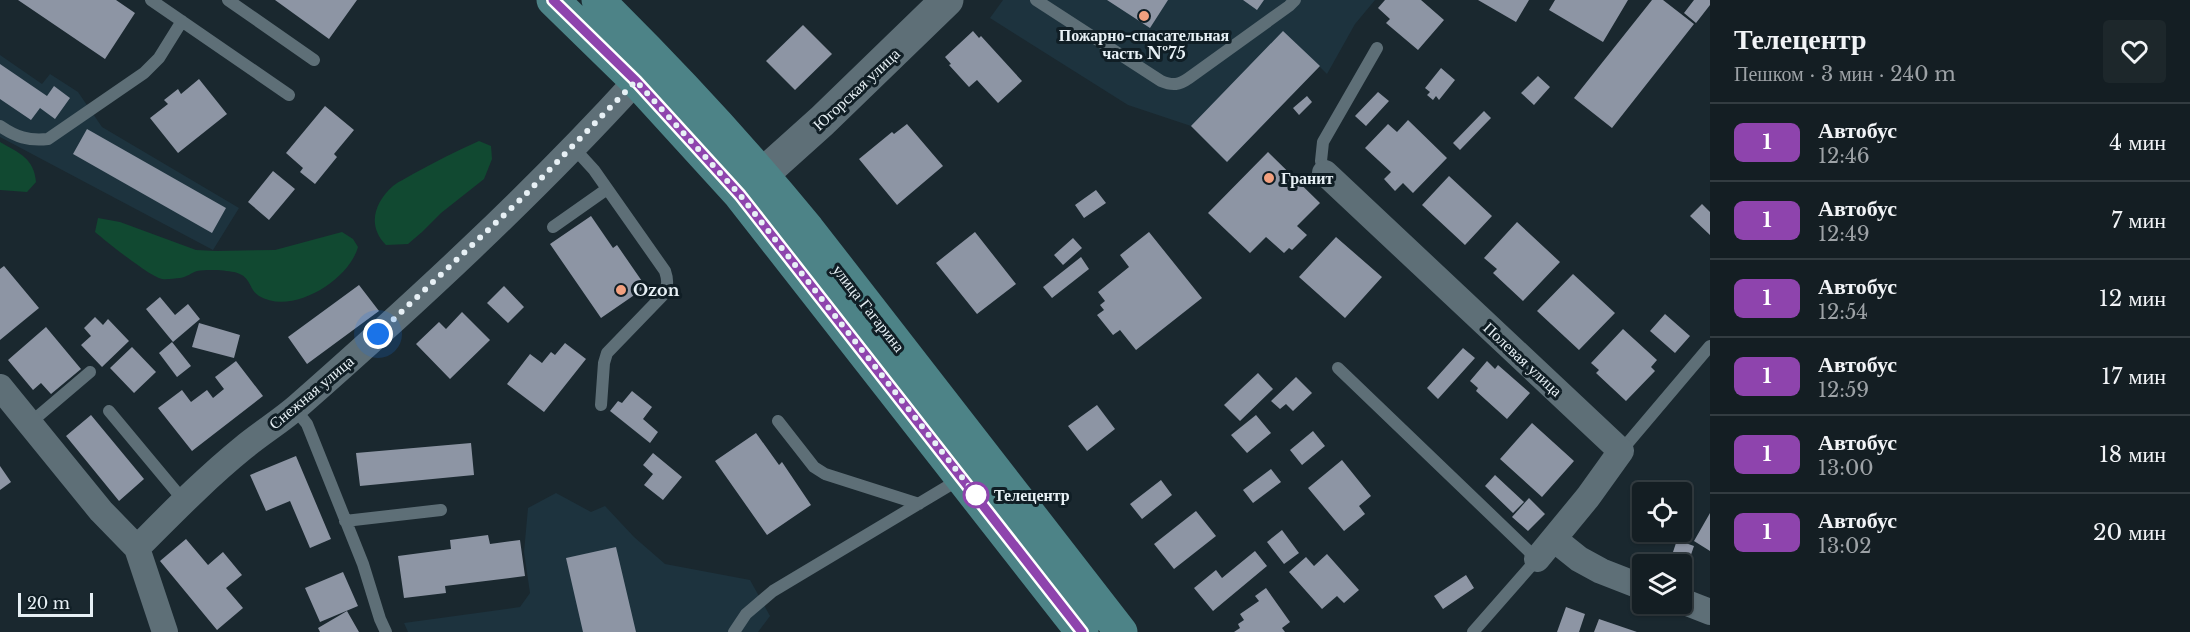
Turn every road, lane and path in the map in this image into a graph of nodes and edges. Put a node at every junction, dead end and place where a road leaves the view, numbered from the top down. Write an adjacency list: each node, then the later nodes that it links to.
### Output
1 (151, 0): 8 (lane)
2 (228, 0): 10 (lane)
3 (553, 0): 11 (main road, улица Гагарина)
4 (598, 0): 11 (main road, улица Гагарина)
5 (947, 0): 16 (street, Югорская улица)
6 (1036, 0): 7 (lane)
7 (1295, 0)
8 (182, 21): 12 (lane); 13 (lane)
9 (1377, 48): 15 (lane)
10 (314, 60)
11 (647, 70): 14 (street, Снежная улица); 16 (main road, улица Гагарина)
12 (289, 95)
13 (0, 126)
14 (573, 147): 17 (lane); 24 (street, Снежная улица)
15 (1325, 173): 28 (street, Полевая улица)
16 (752, 184): 29 (main road, улица Гагарина); 44 (main road, улица Гагарина)
17 (607, 189): 18 (lane); 23 (lane)
18 (553, 227)
19 (1710, 346): 28 (lane)
20 (1338, 368): 36 (lane)
21 (90, 372): 27 (lane)
22 (0, 387): 27 (street)
23 (601, 405)
24 (295, 408): 30 (street, Снежная улица); 33 (lane)
25 (109, 411): 30 (lane)
26 (778, 421): 31 (lane)
27 (30, 423): 35 (street)
28 (1621, 451): 34 (street)
29 (962, 478): 31 (lane); 43 (main road, улица Гагарина)
30 (184, 501): 35 (street, Снежная улица)
31 (919, 504): 42 (lane)
32 (441, 510): 33 (lane)
33 (345, 521): 41 (lane)
34 (1554, 539): 36 (street); 37 (street)
35 (137, 548): 40 (street)
36 (1537, 559): 45 (lane)
37 (1632, 583)
38 (1692, 605): 39 (street)
39 (1710, 612)
40 (165, 632)
41 (386, 632)
42 (734, 632)
43 (1082, 632)
44 (1121, 632)
45 (1473, 632)

